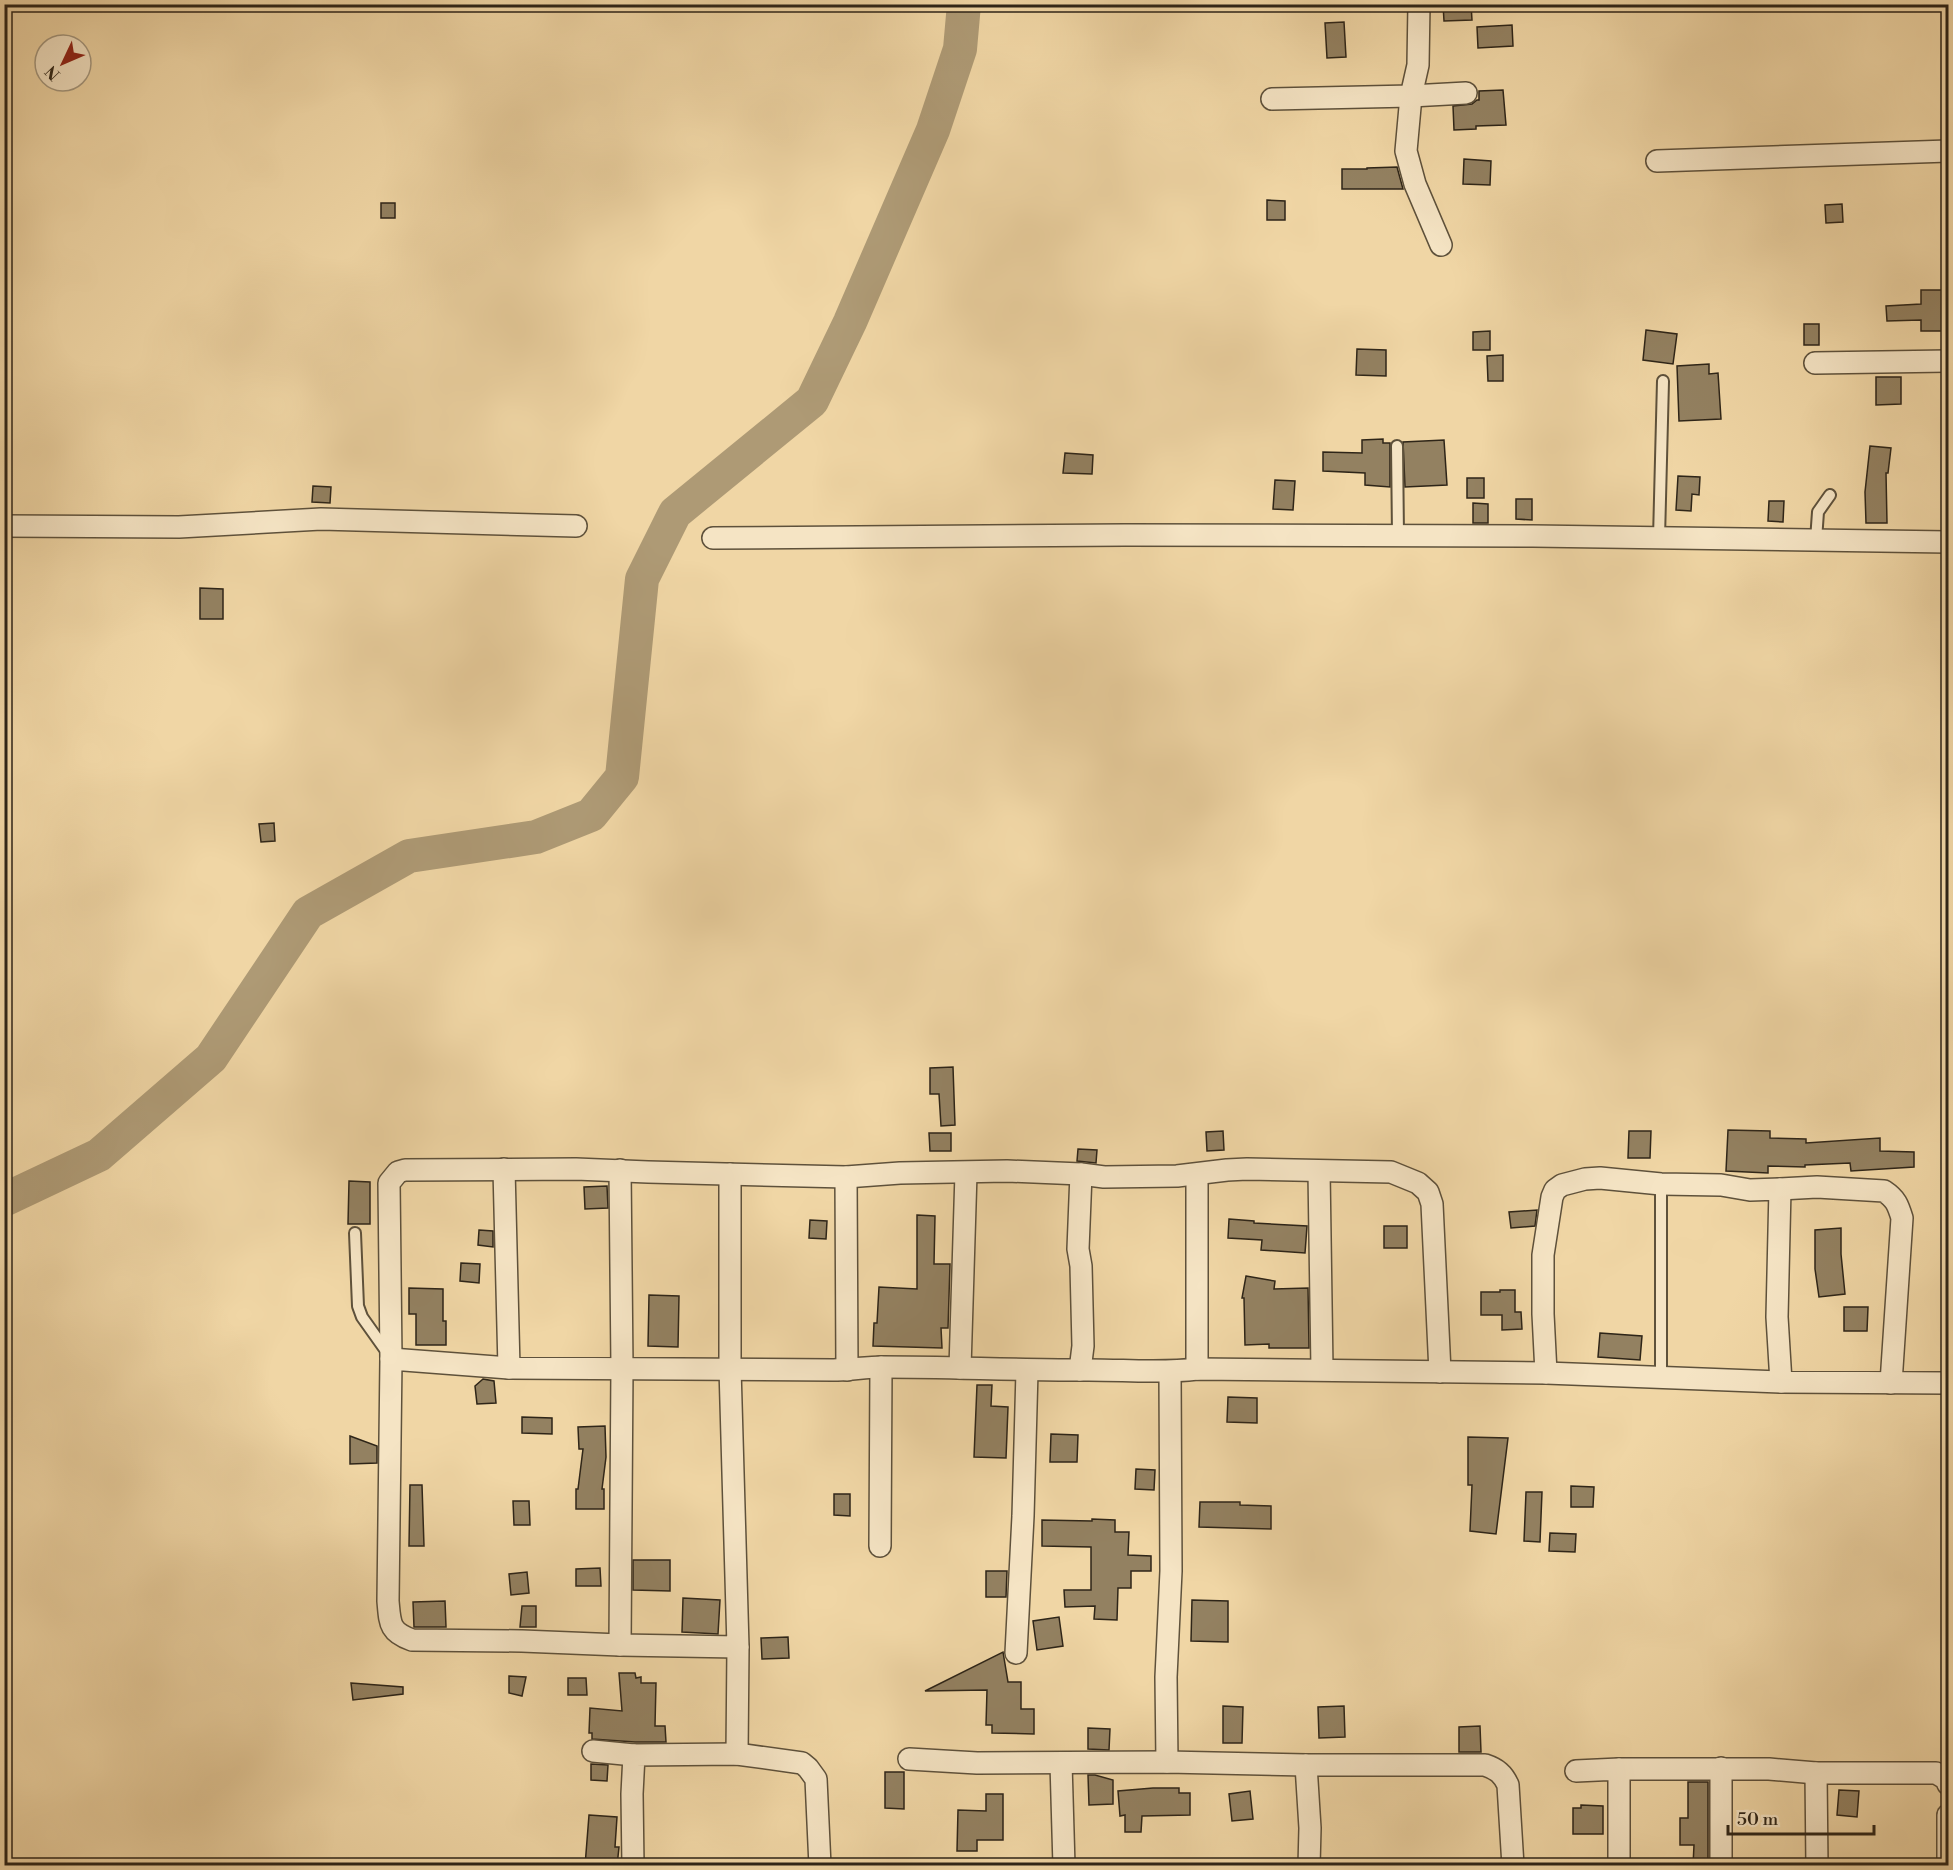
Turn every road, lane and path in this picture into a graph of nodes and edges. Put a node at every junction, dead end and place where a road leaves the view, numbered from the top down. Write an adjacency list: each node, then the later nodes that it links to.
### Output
1 (1419, 4): 3 (street)
2 (1466, 93): 3 (street)
3 (1411, 96): 4 (street); 7 (street)
4 (1272, 99)
5 (1948, 151): 6 (street)
6 (1657, 161)
7 (1441, 245)
8 (1948, 362): 9 (street)
9 (1815, 363)
10 (1663, 381): 16 (lane)
11 (1397, 446): 15 (lane)
12 (1830, 495): 18 (lane)
13 (4, 526): 14 (street)
14 (576, 526)
15 (1398, 535): 16 (street); 17 (street)
16 (1659, 537): 18 (street)
17 (713, 538)
18 (1816, 540): 19 (street)
19 (1948, 542)
20 (504, 1169): 21 (street); 31 (street); 33 (street)
21 (620, 1170): 24 (street); 34 (street)
22 (1319, 1172): 26 (street); 38 (street); 43 (street)
23 (966, 1173): 25 (street); 27 (street); 36 (street)
24 (730, 1174): 27 (street); 35 (street)
25 (1081, 1174): 26 (street); 40 (street)
26 (1197, 1175): 37 (street)
27 (846, 1177): 39 (street)
28 (1661, 1184): 29 (street); 44 (street); 45 (lane)
29 (1780, 1189): 46 (street); 47 (street)
30 (355, 1233): 31 (lane)
31 (391, 1359): 33 (street); 50 (street)
32 (881, 1367): 36 (street); 39 (street); 49 (street)
33 (509, 1368): 34 (street)
34 (622, 1368): 35 (street); 50 (street)
35 (729, 1368): 39 (street); 51 (street)
36 (960, 1368): 41 (street)
37 (1197, 1369): 38 (street); 42 (street)
38 (1322, 1369): 43 (street)
39 (847, 1370)
40 (1080, 1370): 41 (street); 42 (street)
41 (1027, 1371): 52 (street)
42 (1170, 1372): 57 (street)
43 (1440, 1372): 44 (street)
44 (1546, 1373): 45 (street)
45 (1660, 1378): 46 (street)
46 (1780, 1382): 47 (street)
47 (1891, 1383): 48 (street)
48 (1948, 1383)
49 (880, 1546)
50 (620, 1645): 51 (street)
51 (738, 1647): 54 (street)
52 (1016, 1653)
53 (593, 1751): 55 (street)
54 (737, 1754): 55 (street); 67 (street)
55 (634, 1755): 66 (street)
56 (909, 1759): 58 (street)
57 (1167, 1762): 58 (street); 59 (street)
58 (1061, 1763): 68 (street)
59 (1306, 1766): 69 (street); 70 (street)
60 (1721, 1768): 61 (street); 63 (street); 72 (street)
61 (1619, 1769): 62 (street); 71 (street)
62 (1576, 1771)
63 (1816, 1773): 64 (street); 73 (street)
64 (1948, 1784)
65 (1948, 1815): 74 (street)
66 (633, 1866)
67 (820, 1866)
68 (1064, 1866)
69 (1309, 1866)
70 (1513, 1866)
71 (1619, 1866)
72 (1721, 1866)
73 (1817, 1866)
74 (1948, 1866)

